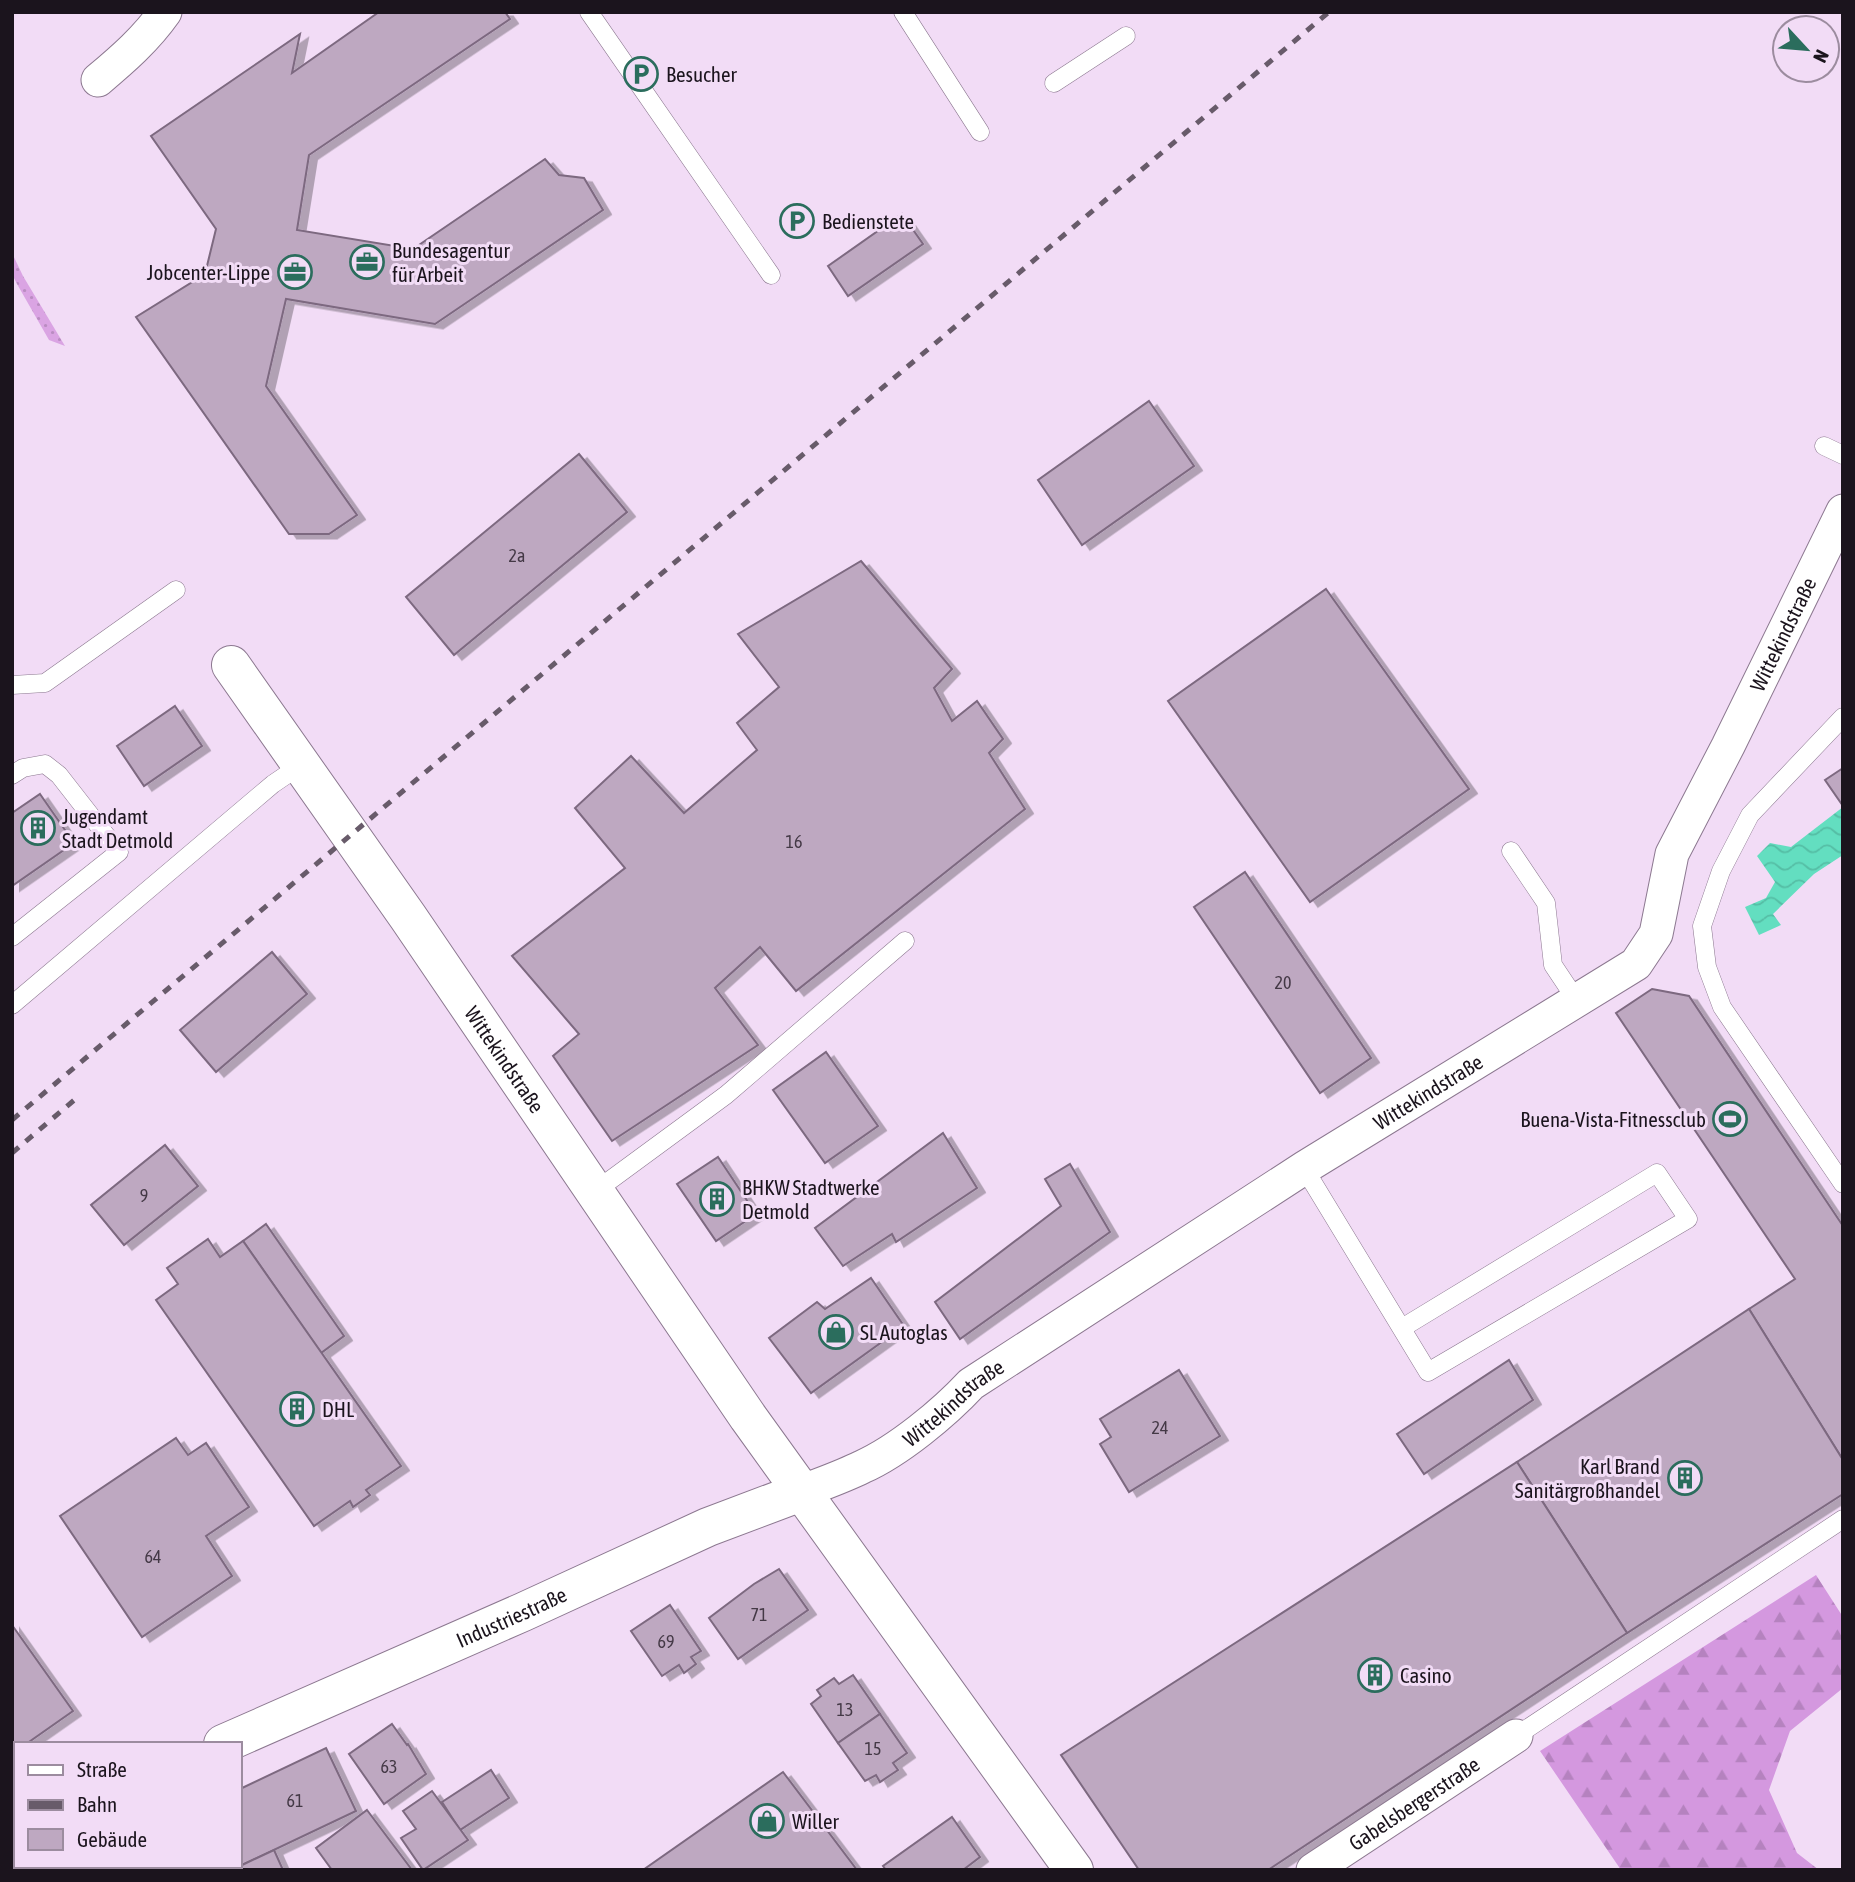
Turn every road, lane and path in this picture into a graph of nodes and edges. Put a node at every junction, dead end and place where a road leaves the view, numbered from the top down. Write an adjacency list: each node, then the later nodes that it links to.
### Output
1 (165, 12): 5 (street)
2 (589, 12): 8 (lane)
3 (903, 12): 7 (lane)
4 (1126, 36): 6 (lane)
5 (97, 80)
6 (1054, 83)
7 (980, 132)
8 (771, 275)
9 (1824, 446): 10 (lane)
10 (1843, 455)
11 (1843, 511): 21 (street, Wittekindstraße)
12 (176, 590): 14 (lane)
13 (231, 665): 16 (street, Wittekindstraße)
14 (12, 685)
15 (1843, 717): 24 (lane)
16 (301, 765): 22 (lane); 25 (street, Wittekindstraße)
17 (12, 775): 19 (lane)
18 (1511, 851): 21 (lane)
19 (12, 937)
20 (905, 941): 25 (lane)
21 (1577, 1001): 23 (street, Wittekindstraße)
22 (12, 1005)
23 (1304, 1168): 26 (lane); 27 (street, Wittekindstraße)
24 (1843, 1185)
25 (594, 1192): 27 (street, Wittekindstraße)
26 (1402, 1328): 26 (lane)
27 (801, 1492): 30 (street, Industriestraße); 31 (street, Wittekindstraße)
28 (1843, 1519): 29 (lane)
29 (1516, 1737): 32 (street, Gabelsbergerstraße)
30 (228, 1742)
31 (1064, 1866)
32 (1313, 1870)

